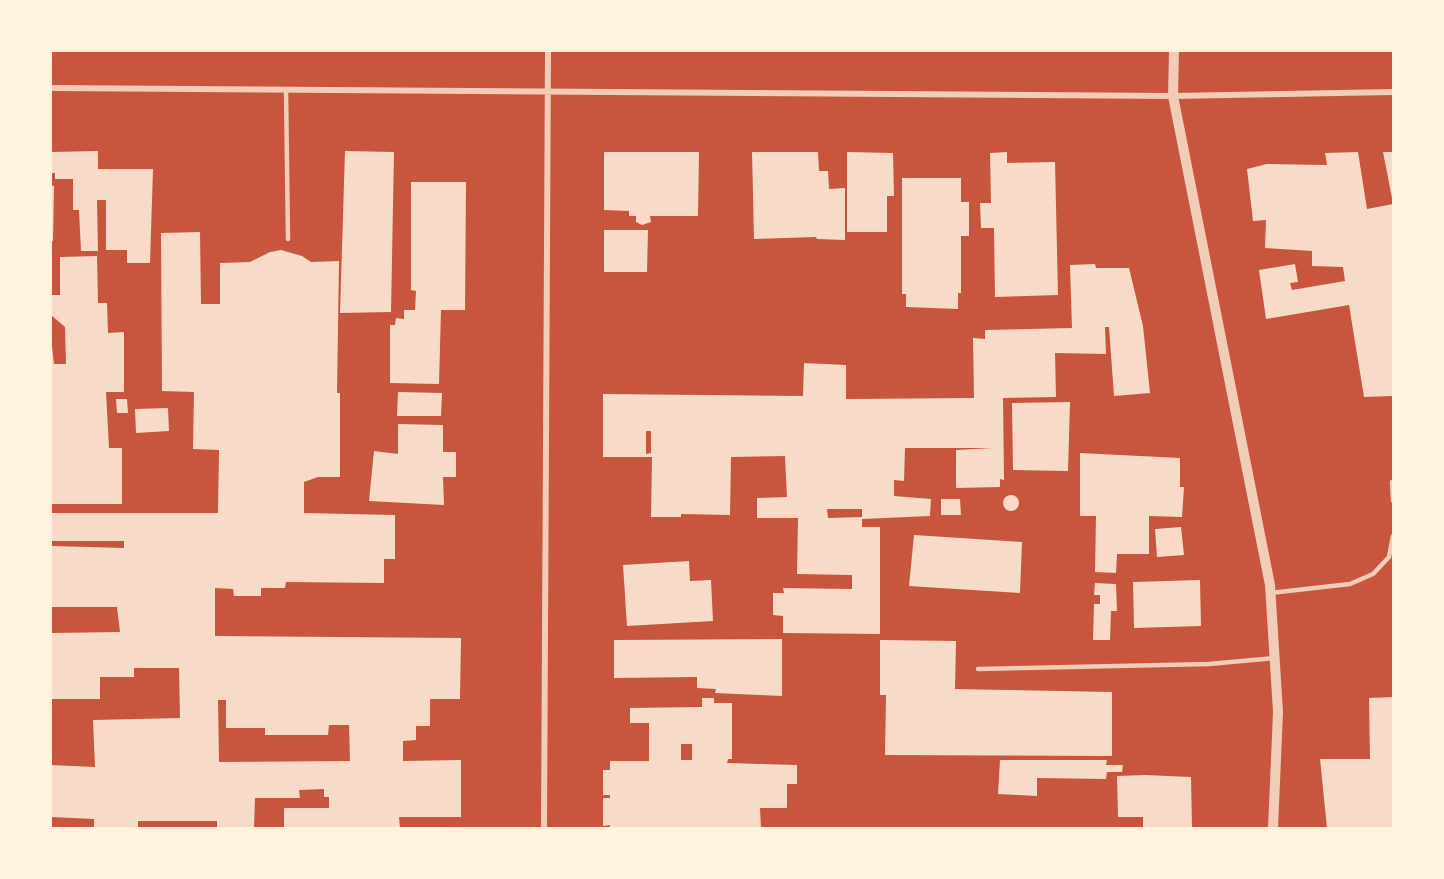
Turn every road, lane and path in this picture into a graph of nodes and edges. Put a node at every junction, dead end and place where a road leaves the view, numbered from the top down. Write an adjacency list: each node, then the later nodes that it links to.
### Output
1 (548, 51): 5 (street)
2 (1174, 51): 7 (street)
3 (51, 88): 4 (street)
4 (286, 89): 5 (street); 8 (lane)
5 (548, 91): 7 (street); 15 (street)
6 (1393, 92): 7 (street)
7 (1173, 96): 12 (street)
8 (288, 238)
9 (1392, 482): 10 (lane)
10 (1393, 501)
11 (1393, 536): 12 (lane)
12 (1270, 593): 13 (street)
13 (1275, 658): 14 (lane); 16 (street)
14 (978, 669)
15 (544, 828)
16 (1273, 828)

